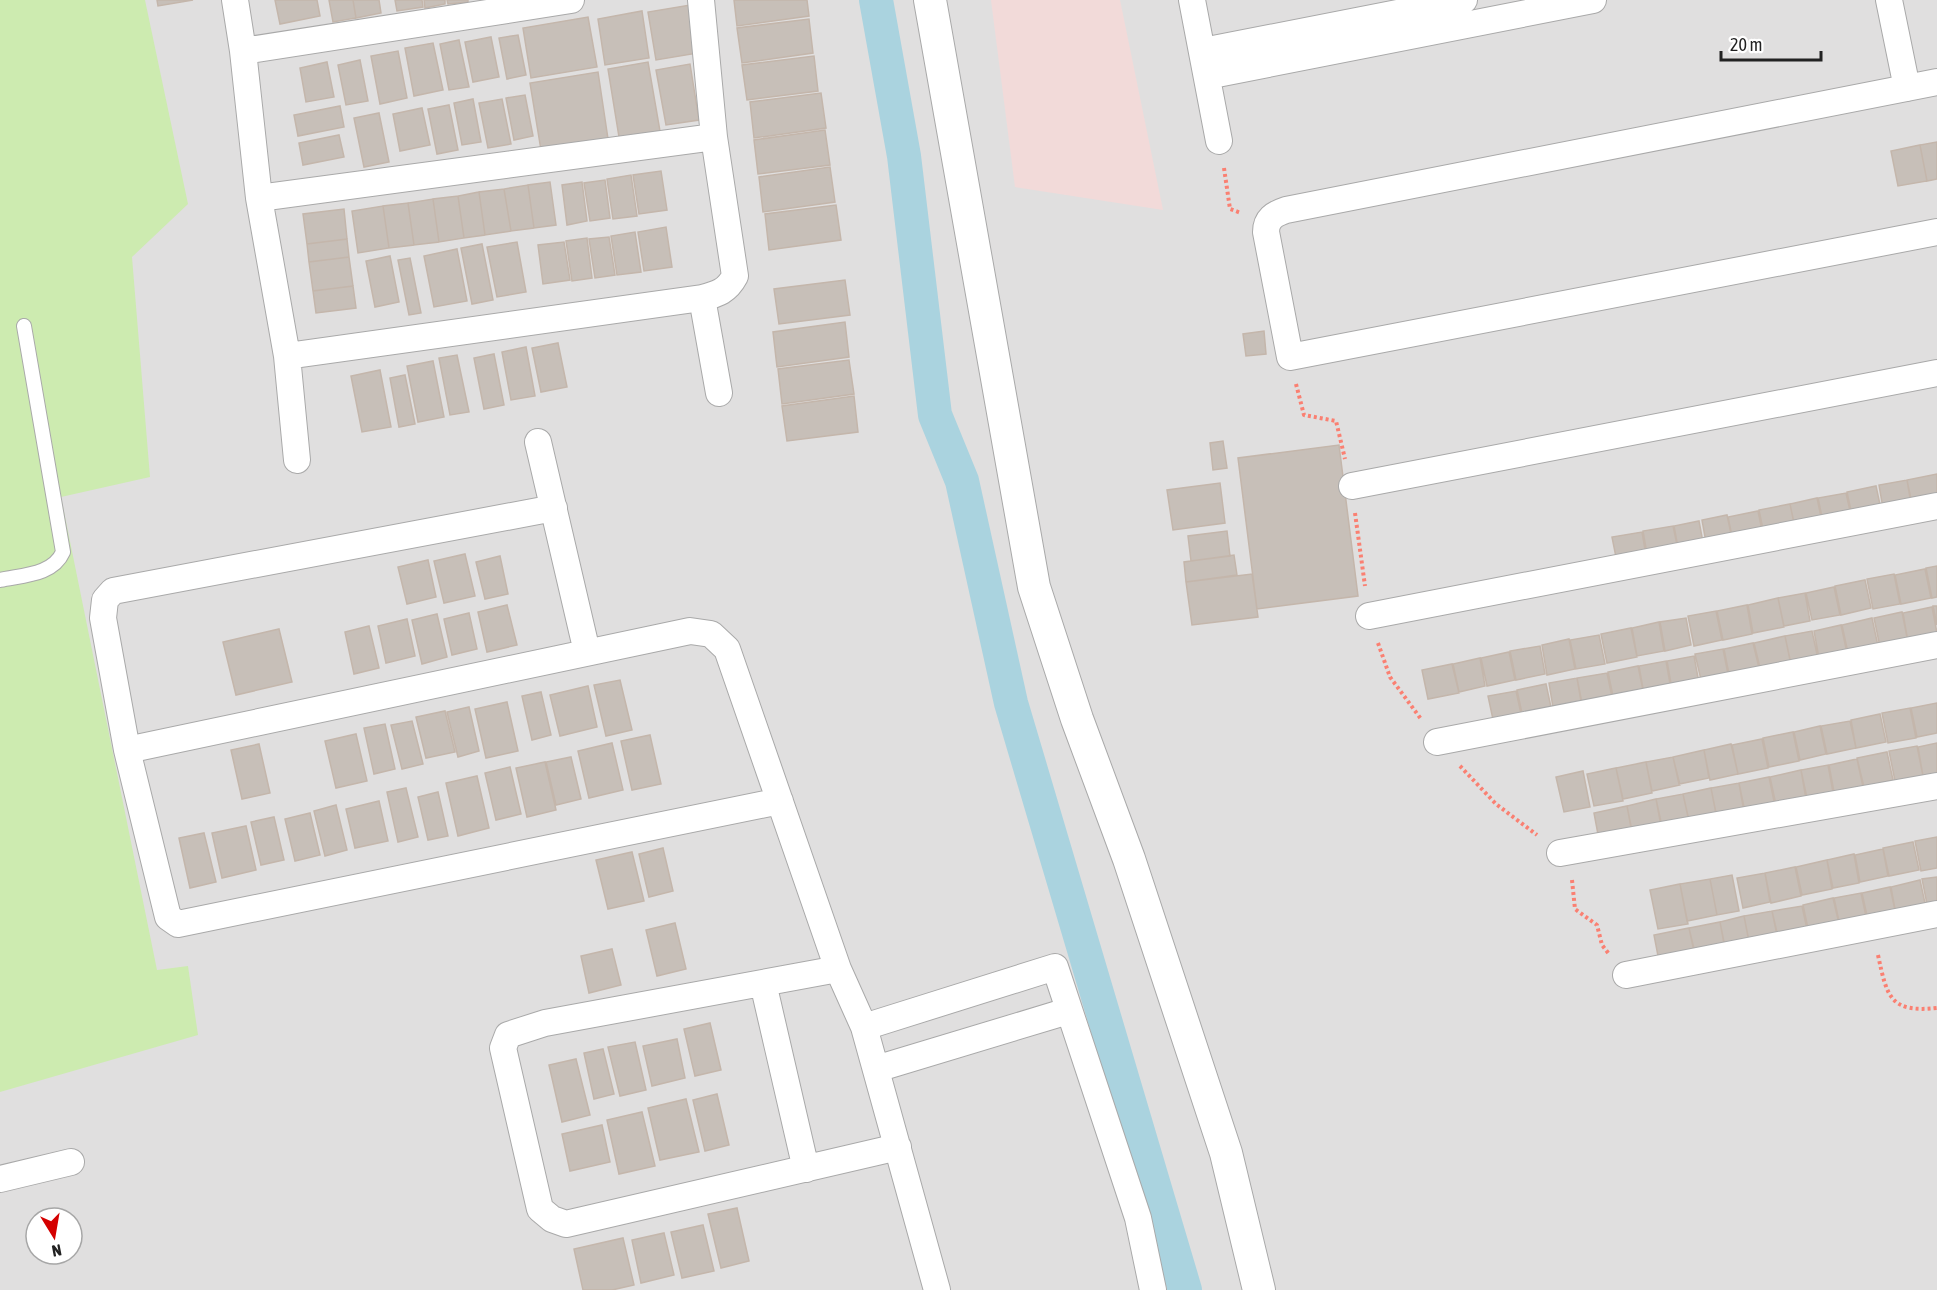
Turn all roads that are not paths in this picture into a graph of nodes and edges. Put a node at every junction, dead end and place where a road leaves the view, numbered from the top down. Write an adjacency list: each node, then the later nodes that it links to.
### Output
1 (235, 0): 10 (street)
2 (571, 0): 10 (street)
3 (701, 0): 15 (street)
4 (930, 0): 51 (street)
5 (1192, 0): 11 (street)
6 (1464, 0): 9 (street)
7 (1593, 0): 9 (street)
8 (1889, 0): 14 (street)
9 (1423, 21): 11 (street); 12 (street)
10 (243, 51): 17 (street)
11 (1203, 51): 12 (street)
12 (1207, 76): 16 (street)
13 (1937, 82): 14 (street)
14 (1907, 88): 18 (street)
15 (714, 137): 17 (street); 19 (street)
16 (1219, 141)
17 (259, 198): 21 (street)
18 (1937, 231)
19 (702, 298): 21 (street); 23 (street)
20 (24, 326): 29 (lane)
21 (287, 356): 25 (street)
22 (1937, 373): 26 (street)
23 (719, 393)
24 (538, 442): 28 (street)
25 (297, 460)
26 (1352, 486)
27 (1937, 506): 30 (street)
28 (554, 508): 32 (street); 34 (street)
29 (0, 580)
30 (1369, 616)
31 (1937, 645): 33 (street)
32 (587, 652): 34 (street); 36 (street)
33 (1437, 742)
34 (127, 750): 36 (street)
35 (1937, 786): 37 (street)
36 (780, 801): 39 (street)
37 (1560, 853)
38 (1937, 914): 40 (street)
39 (838, 969): 41 (street); 43 (street)
40 (1626, 975)
41 (763, 983): 47 (street); 47 (street)
42 (1068, 1011): 43 (street); 44 (street); 50 (street)
43 (864, 1027): 44 (street)
44 (876, 1069): 45 (street)
45 (898, 1147): 47 (street); 49 (street)
46 (71, 1162): 48 (street)
47 (806, 1168)
48 (0, 1179)
49 (937, 1290)
50 (1153, 1290)
51 (1259, 1290)

